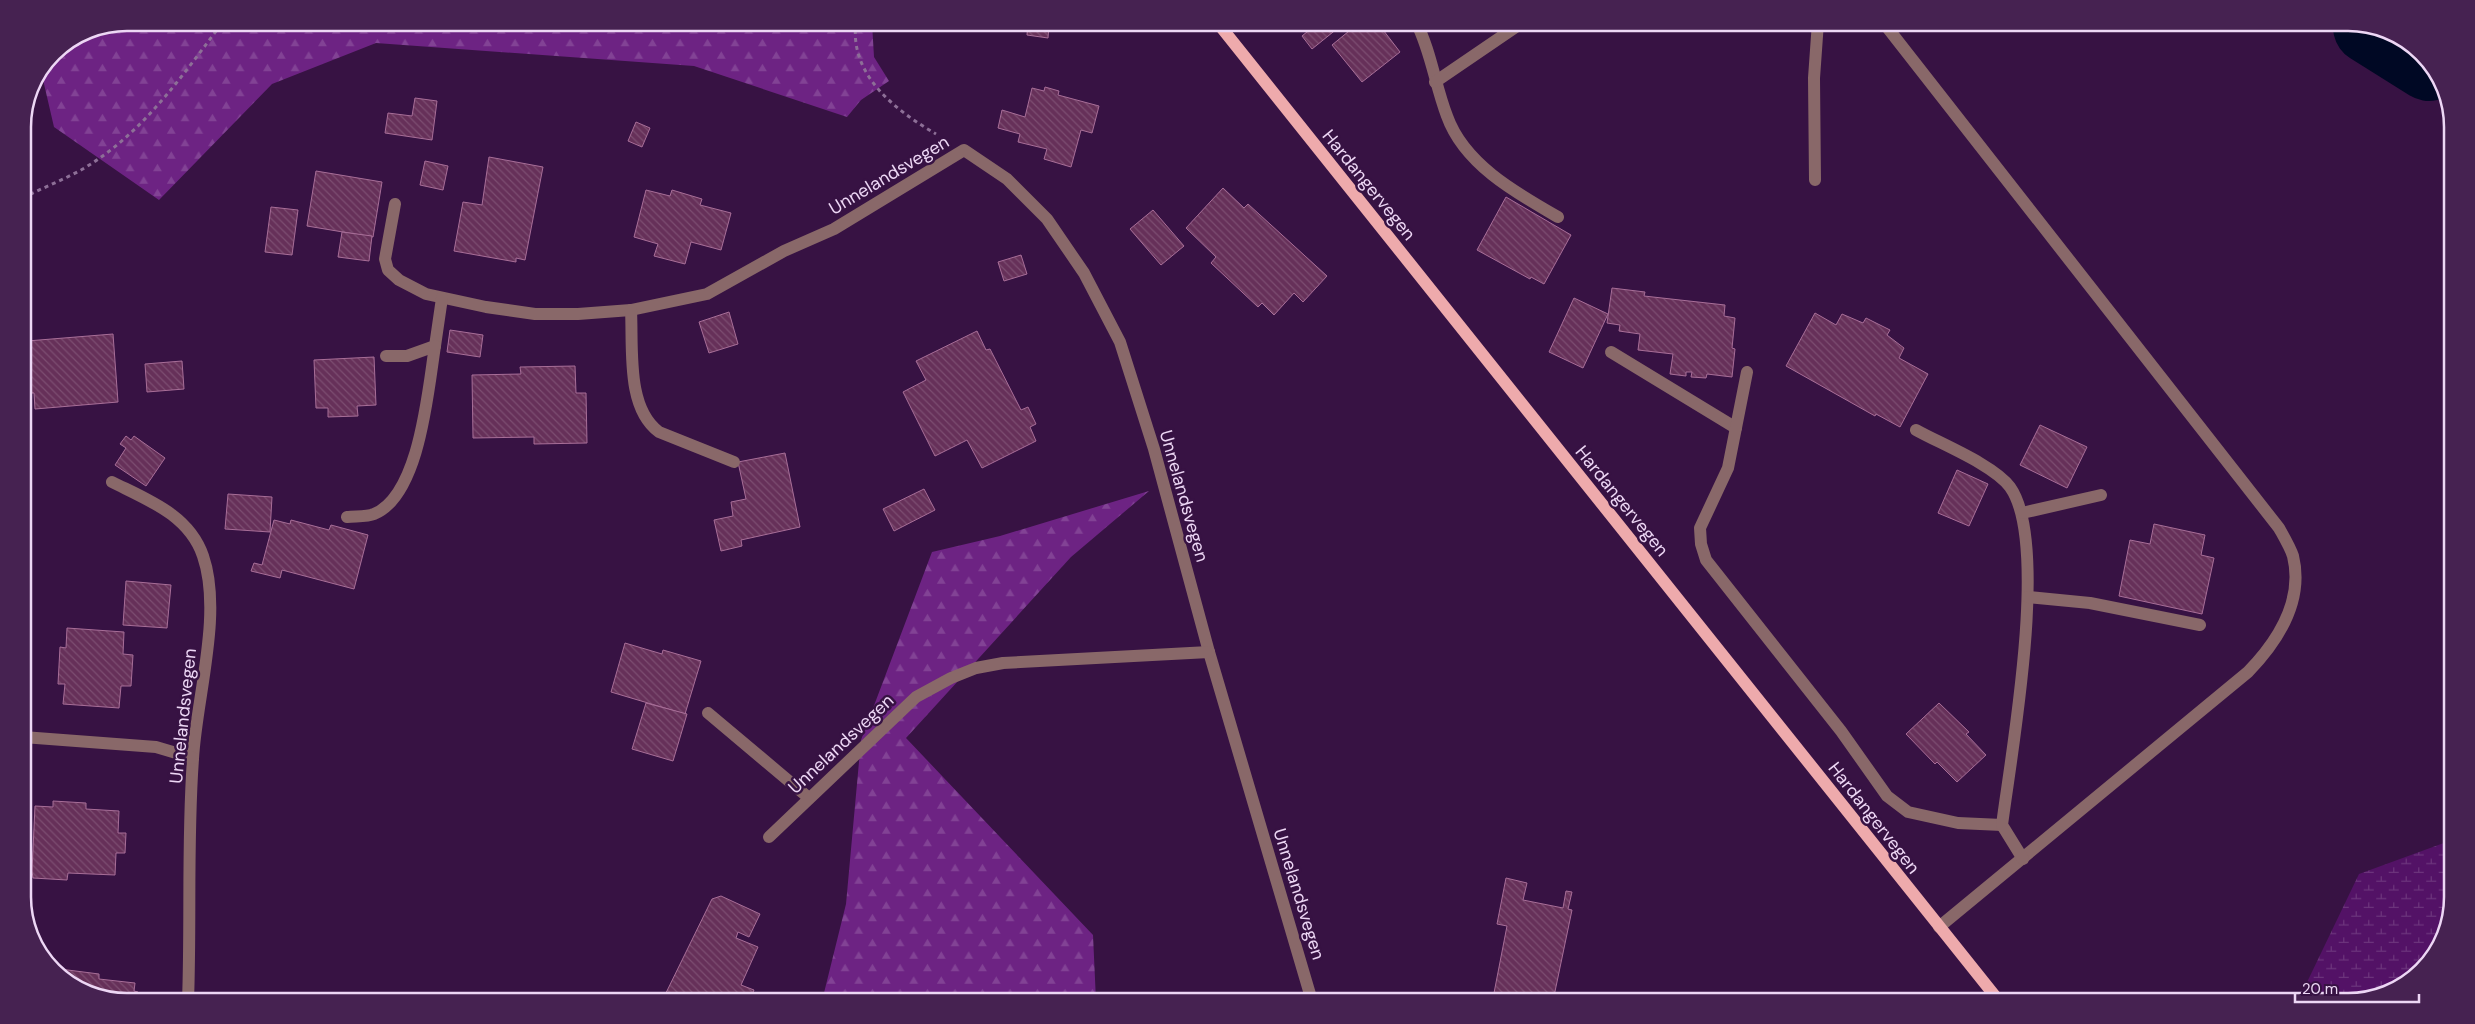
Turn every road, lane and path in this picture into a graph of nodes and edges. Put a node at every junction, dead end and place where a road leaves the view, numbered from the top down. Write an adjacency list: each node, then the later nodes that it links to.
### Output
1 (216, 31): 11 (path)
2 (855, 31): 9 (path)
3 (1224, 31): 37 (main road, Hardangervegen)
4 (1420, 31): 8 (street)
5 (1509, 31): 8 (street)
6 (1817, 31): 10 (street)
7 (1890, 31): 36 (street)
8 (1435, 82): 13 (street)
9 (964, 150): 15 (street, Unnelandsvegen); 29 (street, Unnelandsvegen)
10 (1815, 180)
11 (31, 194)
12 (395, 204): 14 (street, Unnelandsvegen)
13 (1558, 216)
14 (442, 298): 15 (street, Unnelandsvegen); 16 (street)
15 (631, 310): 22 (street)
16 (434, 346): 18 (street); 26 (street)
17 (1611, 352): 20 (street)
18 (386, 356)
19 (1747, 372): 20 (street)
20 (1736, 428): 34 (street)
21 (1916, 430): 25 (street)
22 (734, 462)
23 (112, 482): 32 (street, Unnelandsvegen)
24 (2101, 494): 25 (street)
25 (2022, 513): 27 (street)
26 (347, 517)
27 (2028, 597): 28 (street); 34 (street)
28 (2200, 626)
29 (1208, 652): 33 (street, Unnelandsvegen); 39 (street, Unnelandsvegen)
30 (708, 713): 33 (street)
31 (31, 738): 32 (street)
32 (193, 758): 38 (street, Unnelandsvegen)
33 (809, 798): 35 (street, Unnelandsvegen)
34 (2002, 825): 36 (street)
35 (770, 838)
36 (2024, 859): 37 (street)
37 (1939, 927): 40 (main road, Hardangervegen)
38 (188, 993)
39 (1309, 993)
40 (1992, 993)

